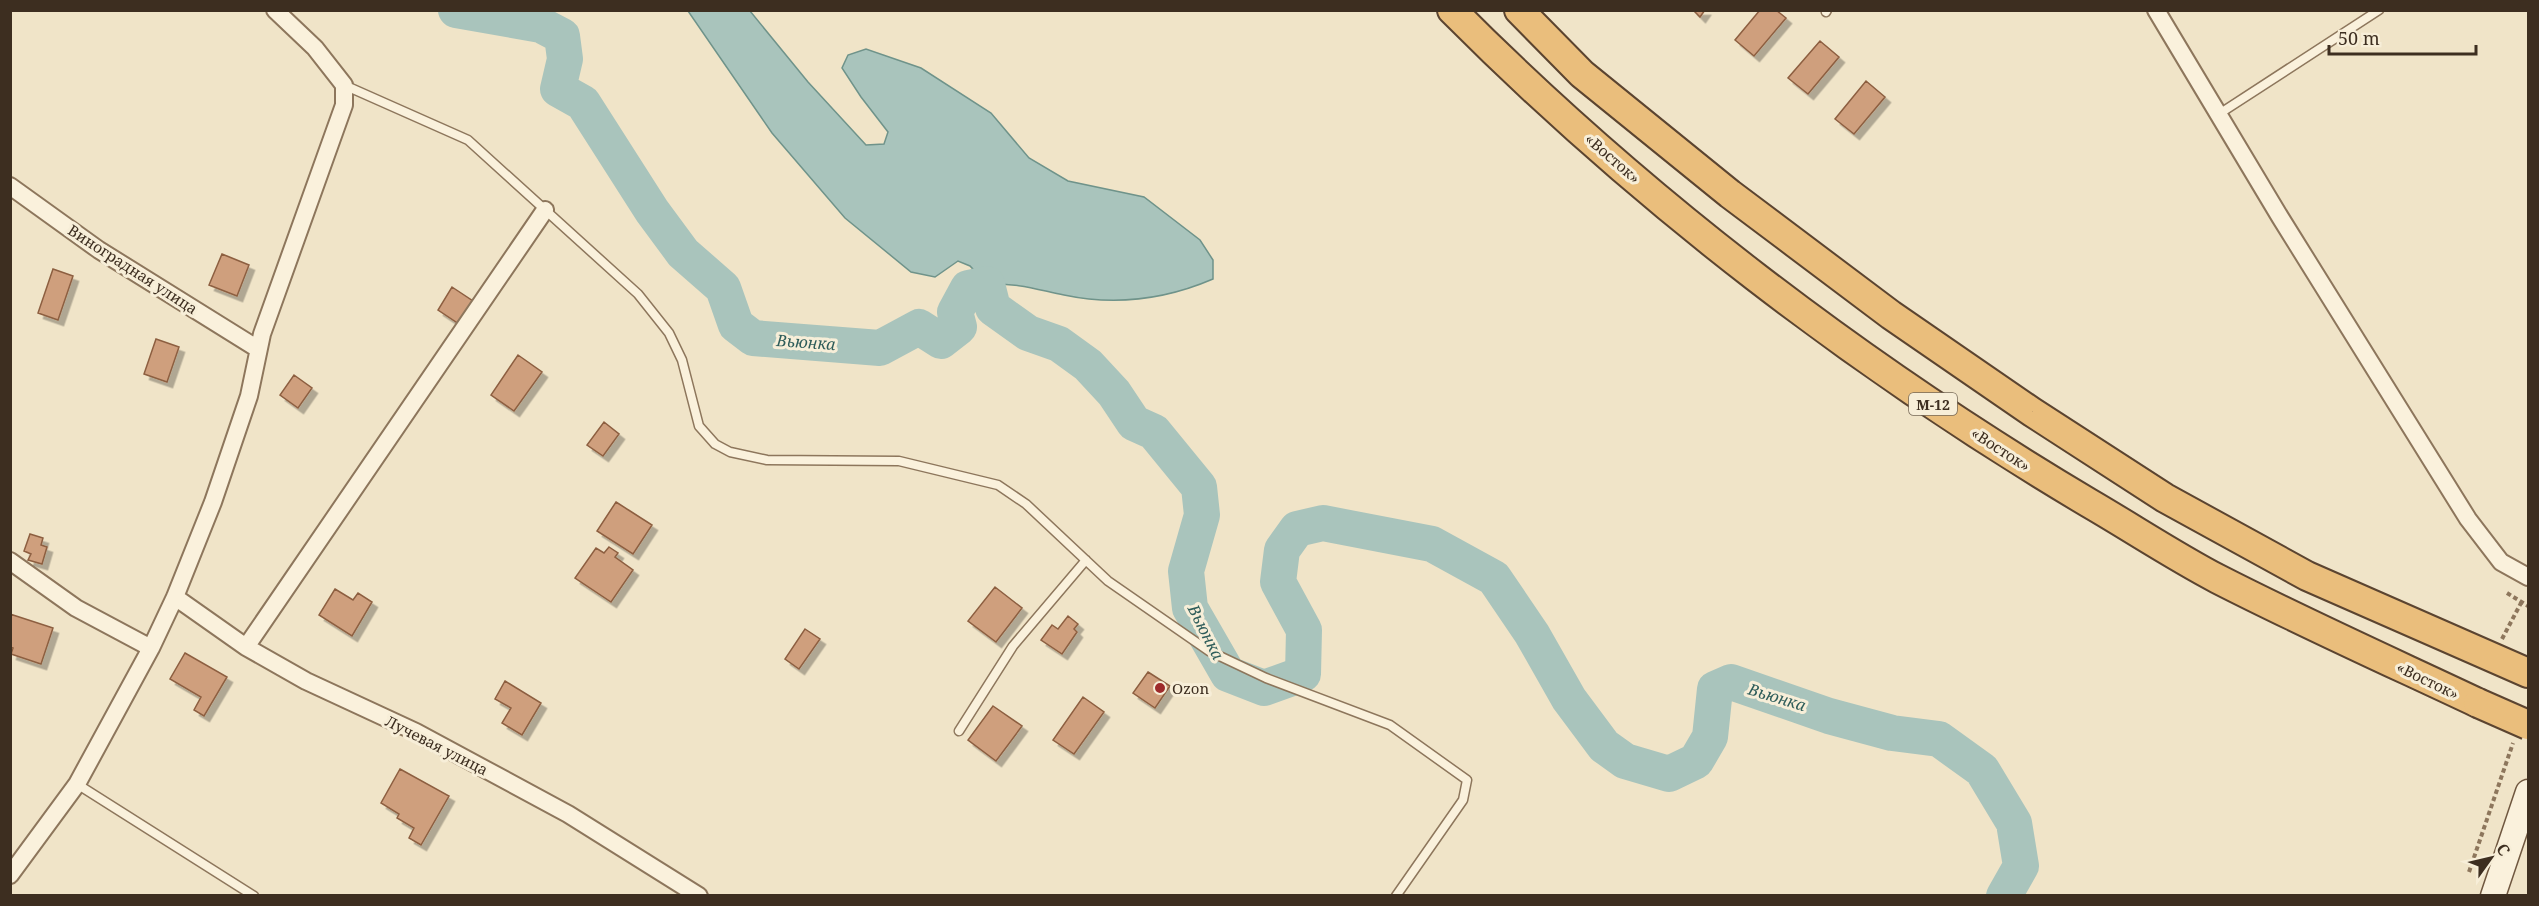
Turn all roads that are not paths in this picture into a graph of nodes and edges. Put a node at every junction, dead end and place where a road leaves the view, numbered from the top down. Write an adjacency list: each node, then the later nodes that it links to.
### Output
1 (275, 10): 6 (street)
2 (1452, 10): 19 (highway, «Восток» / М-12, bridge)
3 (1519, 10): 17 (highway)
4 (2156, 10): 7 (street)
5 (2379, 10): 7 (lane)
6 (344, 85): 9 (lane); 10 (street)
7 (2220, 114): 13 (street)
8 (10, 186): 10 (street, Виноградная улица)
9 (545, 210): 11 (lane); 15 (street)
10 (258, 349): 14 (street)
11 (1086, 560): 18 (lane); 25 (lane)
12 (10, 561): 16 (street)
13 (2529, 577)
14 (175, 597): 15 (street, Лучевая улица); 16 (street)
15 (246, 647): 24 (street, Лучевая улица)
16 (151, 648): 20 (street)
17 (2529, 673)
18 (959, 731)
19 (2521, 734)
20 (77, 784): 22 (street); 23 (lane)
21 (2529, 792): 26 (main road)
22 (10, 875)
23 (254, 896)
24 (699, 896)
25 (1396, 896)
26 (2493, 896)

